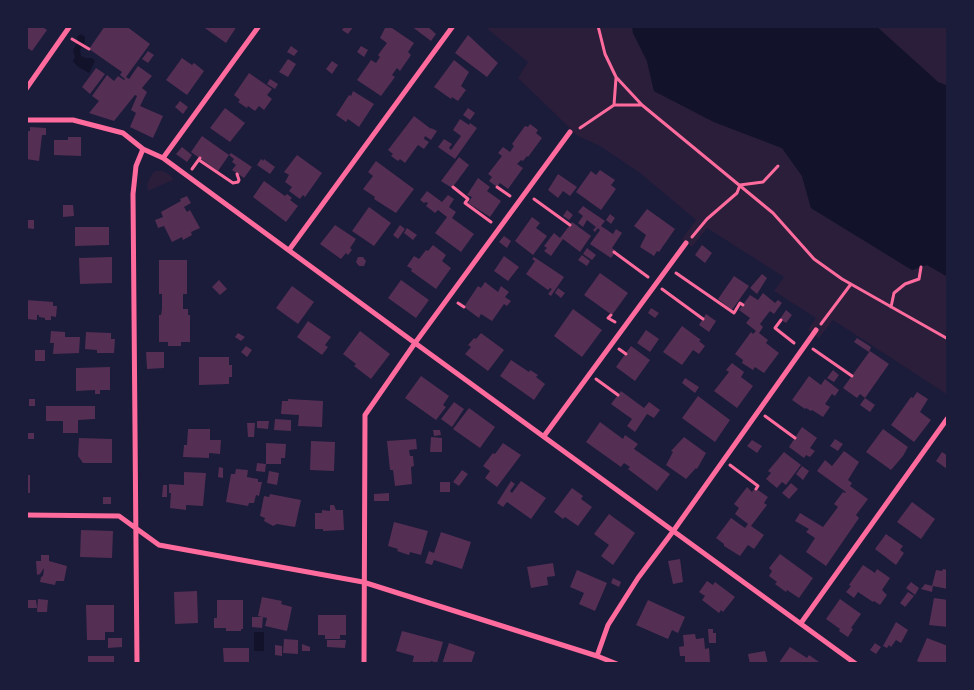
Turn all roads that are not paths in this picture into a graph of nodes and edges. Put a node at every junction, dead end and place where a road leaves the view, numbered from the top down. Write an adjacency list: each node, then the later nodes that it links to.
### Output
1 (70, 26): 4 (street)
2 (259, 26): 8 (street)
3 (453, 26): 10 (street)
4 (26, 89)
5 (26, 120): 7 (street)
6 (570, 132): 12 (street)
7 (144, 150): 8 (street); 16 (street)
8 (163, 158): 10 (street)
9 (686, 243): 14 (street)
10 (289, 250): 12 (street)
11 (816, 330): 17 (street)
12 (415, 343): 14 (street); 18 (street)
13 (947, 419): 19 (street)
14 (544, 436): 17 (street)
15 (26, 515): 16 (street)
16 (136, 529): 18 (street); 21 (street)
17 (674, 530): 19 (street); 20 (street)
18 (364, 582): 20 (street); 22 (street)
19 (801, 623): 24 (street)
20 (598, 656): 23 (street)
21 (136, 664)
22 (364, 664)
23 (617, 664)
24 (856, 664)

